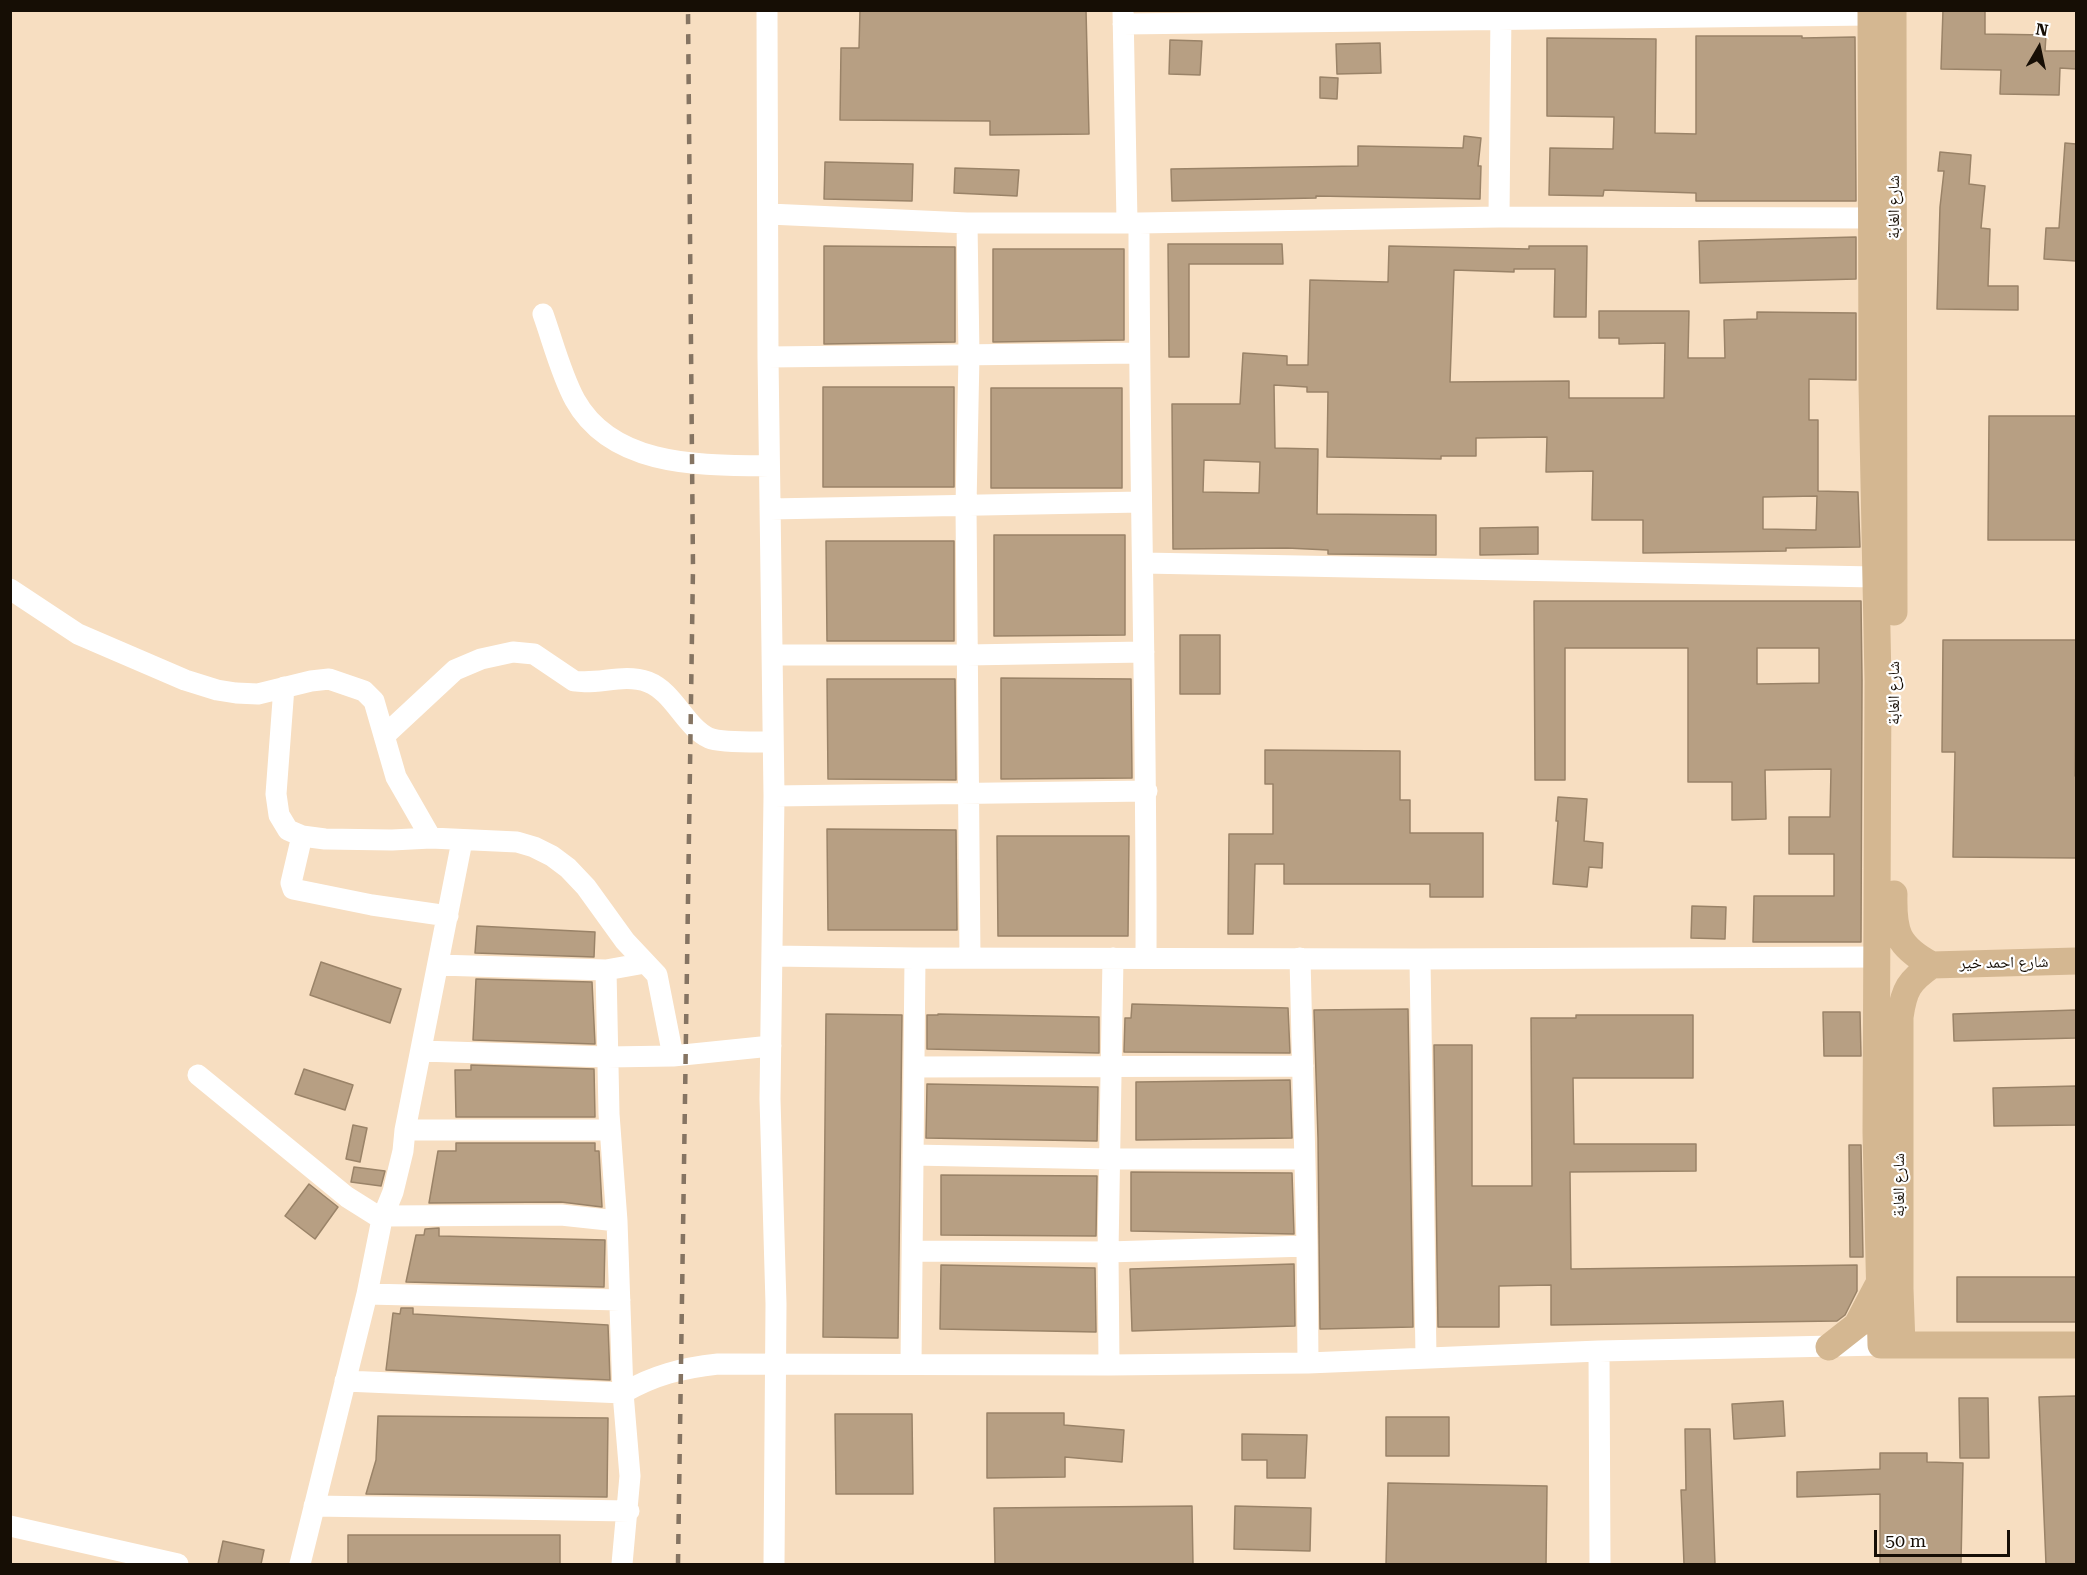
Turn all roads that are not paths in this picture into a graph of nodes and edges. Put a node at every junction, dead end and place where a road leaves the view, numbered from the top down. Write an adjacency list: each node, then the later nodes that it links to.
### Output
1 (767, 10): 5 (street)
2 (1879, 12): 3 (street); 7 (main road, شارع الغابة); 45 (main road, شارع الغابة)
3 (1501, 14): 4 (street); 6 (street)
4 (1123, 17): 8 (street)
5 (769, 214): 9 (street); 13 (street)
6 (1499, 217): 7 (street); 8 (street)
7 (1872, 218): 19 (main road, شارع الغابة)
8 (1133, 222): 9 (street); 11 (street)
9 (967, 223): 12 (street)
10 (543, 314): 14 (street)
11 (1139, 353): 12 (street); 15 (street)
12 (969, 355): 13 (street); 16 (street)
13 (768, 357): 14 (street)
14 (770, 466): 17 (street)
15 (1142, 502): 16 (street); 18 (street)
16 (966, 506): 17 (street); 23 (street)
17 (770, 509): 22 (street)
18 (1143, 562): 19 (street); 21 (street)
19 (1875, 576): 35 (main road, شارع الغابة)
20 (10, 589): 24 (street)
21 (1144, 652): 23 (street); 27 (street)
22 (772, 655): 23 (street); 26 (street)
23 (967, 655): 28 (street)
24 (284, 687): 25 (street); 30 (street)
25 (384, 736): 26 (street); 31 (street)
26 (773, 742): 29 (street)
27 (1147, 791): 28 (street); 39 (street)
28 (969, 792): 29 (street); 37 (street)
29 (774, 796): 34 (street)
30 (302, 836): 31 (street); 33 (street)
31 (431, 838): 32 (street)
32 (462, 841): 33 (street); 43 (street)
33 (448, 916): 44 (street)
34 (772, 956): 36 (street); 47 (street)
35 (1877, 957): 41 (street); 57 (main road, شارع الغابة)
36 (915, 958): 37 (street); 52 (street)
37 (970, 958): 38 (street)
38 (1113, 958): 39 (street); 53 (street)
39 (1146, 958): 40 (street)
40 (1300, 958): 41 (street); 51 (street)
41 (1420, 959): 73 (street)
42 (2076, 961): 45 (main road, شارع احمد خير)
43 (645, 963): 46 (street); 49 (street)
44 (438, 965): 46 (street); 48 (street)
45 (1932, 965): 57 (main road, شارع الغابة)
46 (606, 970): 50 (street)
47 (771, 1046): 49 (street); 76 (street)
48 (421, 1051): 50 (street); 55 (street)
49 (673, 1056): 50 (street)
50 (607, 1057): 56 (street)
51 (1303, 1066): 53 (street); 59 (street)
52 (914, 1067): 53 (street); 58 (street)
53 (1112, 1067): 60 (street)
54 (198, 1075): 61 (street)
55 (405, 1130): 56 (street); 61 (street)
56 (610, 1130): 62 (street)
57 (1888, 1132): 66 (main road, شارع الغابة); 69 (main road, شارع الغابة)
58 (913, 1155): 60 (street); 64 (street)
59 (1305, 1159): 60 (street); 63 (street)
60 (1110, 1160): 65 (street)
61 (383, 1218): 62 (street); 67 (street)
62 (617, 1221): 68 (street)
63 (1308, 1246): 65 (street); 75 (street)
64 (913, 1251): 65 (street); 74 (street)
65 (1108, 1252): 77 (street)
66 (1879, 1283): 69 (main road, شارع الغابة); 71 (main road)
67 (367, 1294): 68 (street); 78 (street)
68 (620, 1300): 79 (street)
69 (1891, 1345): 70 (main road); 71 (street)
70 (2076, 1345)
71 (1829, 1347): 72 (street)
72 (1599, 1351): 73 (street); 87 (street)
73 (1426, 1358): 75 (street)
74 (911, 1363): 76 (street); 77 (street)
75 (1308, 1363): 77 (street)
76 (776, 1364): 79 (street); 86 (street)
77 (1109, 1365)
78 (345, 1381): 79 (street); 80 (street)
79 (623, 1393): 81 (street)
80 (314, 1506): 81 (street); 84 (street)
81 (629, 1510): 85 (street)
82 (10, 1526): 83 (street)
83 (178, 1564)
84 (300, 1564)
85 (622, 1564)
86 (774, 1564)
87 (1600, 1564)

